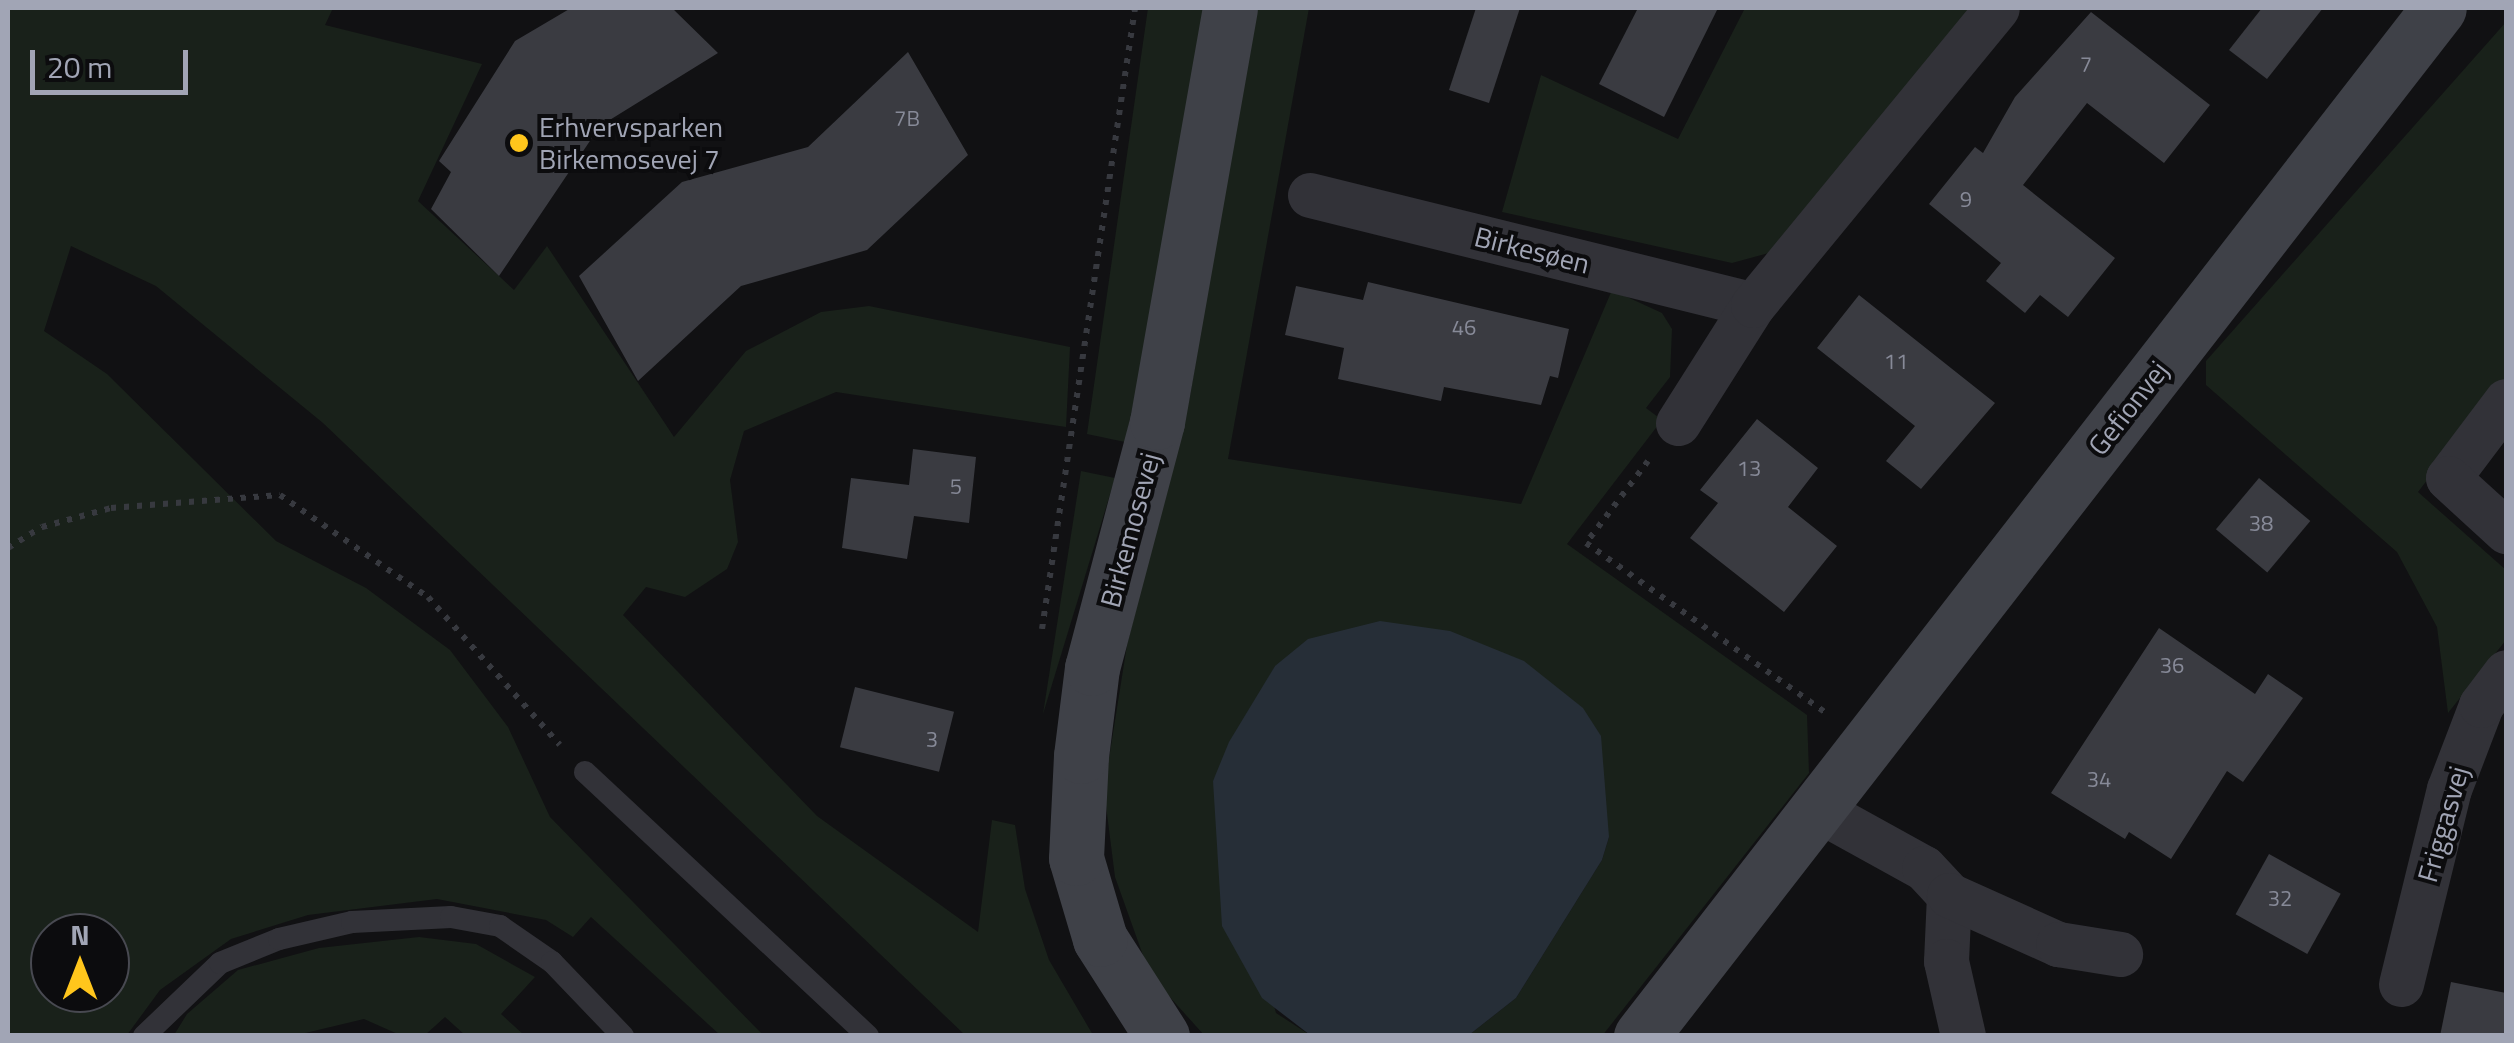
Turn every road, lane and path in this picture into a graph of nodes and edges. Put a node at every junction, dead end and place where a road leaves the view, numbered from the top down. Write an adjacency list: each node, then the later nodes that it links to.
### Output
1 (1230, 8): 21 (street, Birkemosevej)
2 (1997, 8): 6 (street)
3 (2470, 8): 4 (lane)
4 (2428, 22): 12 (street, Gefionvej)
5 (1310, 195): 6 (street, Birkesøen)
6 (1754, 305): 8 (street)
7 (2506, 401): 9 (street)
8 (1678, 423): 12 (path)
9 (2506, 531)
10 (8, 548): 13 (path)
11 (2506, 672): 17 (street, Friggasvej)
12 (1868, 742): 14 (street, Gefionvej)
13 (584, 772): 20 (lane)
14 (1817, 809): 15 (street); 22 (street, Gefionvej)
15 (1949, 894): 16 (street); 23 (street)
16 (2120, 954)
17 (2402, 984)
18 (144, 1036): 19 (lane)
19 (624, 1036)
20 (868, 1036)
21 (1162, 1036)
22 (1641, 1036)
23 (1963, 1036)

